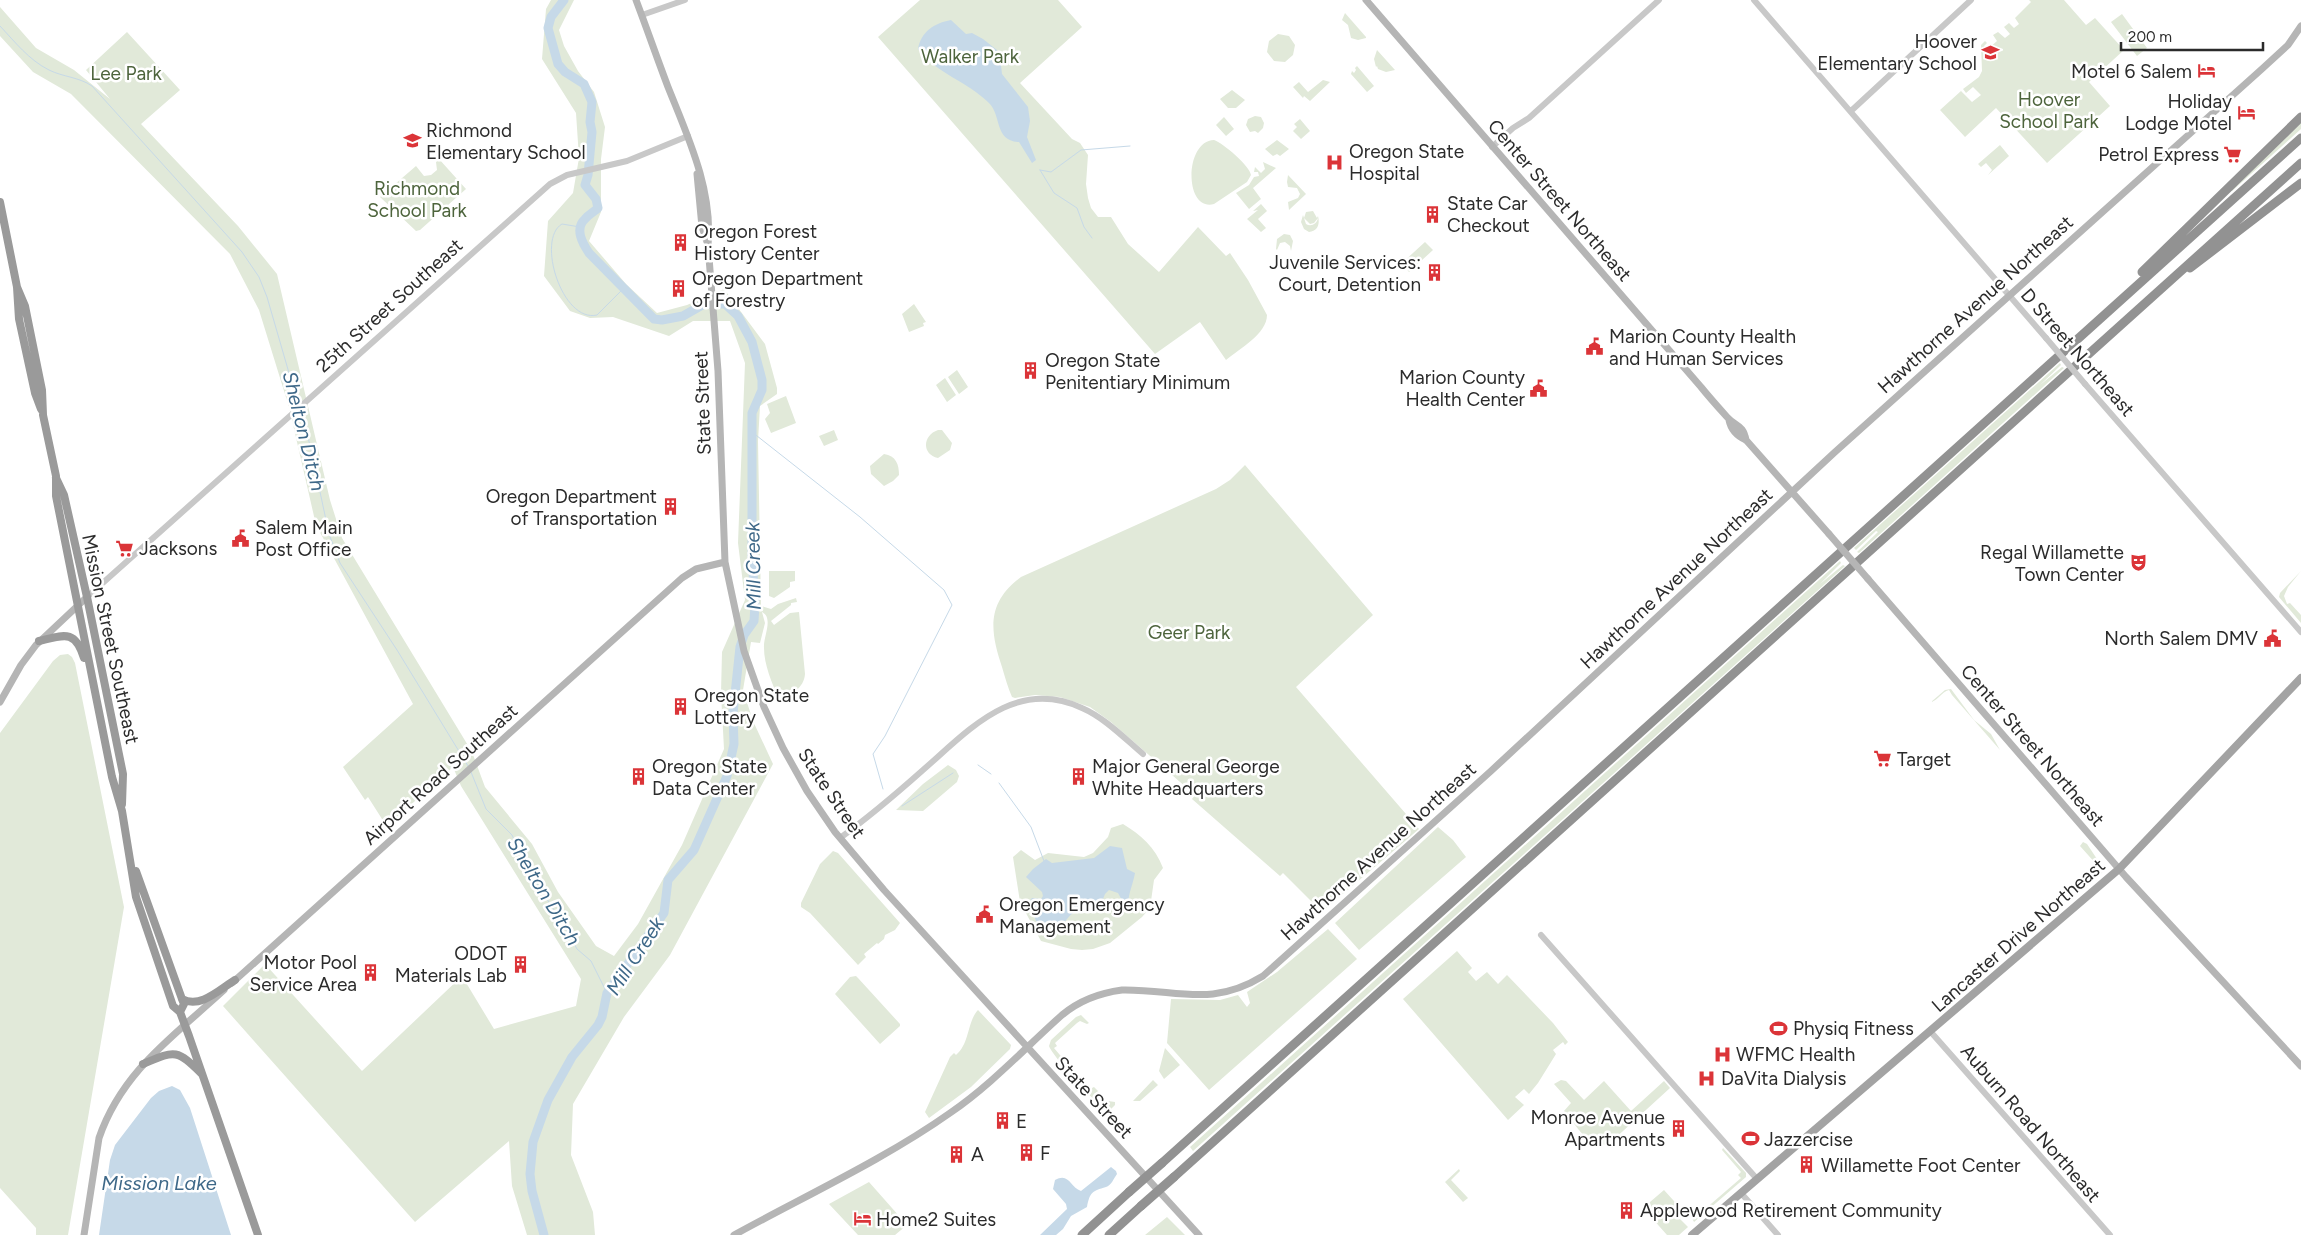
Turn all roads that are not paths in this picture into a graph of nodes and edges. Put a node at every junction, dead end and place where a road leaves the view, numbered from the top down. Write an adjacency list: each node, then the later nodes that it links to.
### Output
1 (636, 0): 7 (main road, State Street)
2 (685, 0): 7 (street)
3 (1366, 0): 13 (main road, Center Street Northeast)
4 (1659, 0): 13 (street)
5 (1754, 0): 9 (street, D Street Northeast)
6 (1971, 0): 9 (street)
7 (642, 15): 11 (main road, State Street)
8 (2301, 26): 19 (main road, Hawthorne Avenue Northeast)
9 (1850, 111): 19 (street, D Street Northeast)
10 (2301, 117): 20 (highway)
11 (688, 136): 26 (main road, State Street); 27 (street, 25th Street Southeast)
12 (2301, 138): 20 (highway)
13 (1492, 146): 25 (main road, Center Street Northeast)
14 (2301, 163): 17 (highway)
15 (2301, 183): 17 (highway)
16 (0, 202): 18 (highway, Mission Street Southeast)
17 (2165, 285): 55 (highway, bridge)
18 (17, 287): 21 (highway, Mission Street Southeast); 22 (highway, Mission Street Southeast)
19 (2009, 295): 25 (main road, Hawthorne Avenue Northeast); 29 (street, D Street Northeast, bridge)
20 (2075, 342): 54 (highway, bridge)
21 (26, 352): 22 (highway); 23 (highway, Mission Street Southeast)
22 (39, 372): 23 (highway, Mission Street Southeast)
23 (43, 415): 24 (highway, Mission Street Southeast)
24 (56, 476): 27 (highway, Mission Street Southeast); 28 (highway, Mission Street Southeast)
25 (1793, 492): 38 (main road, Center Street Northeast, bridge); 45 (main road, Hawthorne Avenue Northeast)
26 (725, 562): 36 (main road, State Street); 40 (main road, Airport Road Southeast)
27 (88, 597): 28 (main road, 25th Street Southeast); 35 (highway, Mission Street Southeast)
28 (78, 606): 30 (main road, 25th Street Southeast); 32 (highway, Mission Street Southeast)
29 (2301, 632)
30 (39, 641): 32 (highway); 33 (main road, 25th Street Southeast)
31 (2301, 678): 38 (main road, Lancaster Drive Northeast)
32 (92, 679): 35 (highway, Mission Street Southeast)
33 (0, 702)
34 (1143, 754): 36 (street)
35 (122, 811): 37 (highway, Mission Street Southeast)
36 (840, 838): 45 (main road, State Street)
37 (131, 859): 41 (highway, Mission Street Southeast); 42 (highway, Mission Street Southeast)
38 (2119, 869): 44 (main road, Lancaster Drive Northeast); 47 (main road, Center Street Northeast)
39 (1541, 936): 49 (street)
40 (235, 980): 41 (highway); 43 (main road, Airport Road Southeast)
41 (182, 999): 42 (highway, Mission Street Southeast)
42 (180, 1012): 43 (highway, Mission Street Southeast)
43 (185, 1026): 46 (main road, Airport Road Southeast); 48 (highway, Mission Street Southeast)
44 (1930, 1031): 49 (main road, Lancaster Drive Northeast); 59 (street, Auburn Road Northeast)
45 (1026, 1047): 53 (main road, Hawthorne Avenue Northeast); 56 (main road, State Street)
46 (143, 1064): 48 (highway); 51 (main road, Airport Road Southeast)
47 (2301, 1066)
48 (203, 1076): 52 (highway, Mission Street Southeast)
49 (1758, 1179): 50 (main road, Lancaster Drive Northeast)
50 (1741, 1193): 57 (main road, Lancaster Drive Northeast); 58 (street)
51 (84, 1235)
52 (258, 1235)
53 (734, 1235)
54 (1082, 1235)
55 (1109, 1235)
56 (1199, 1235)
57 (1692, 1235)
58 (1778, 1235)
59 (2110, 1235)

